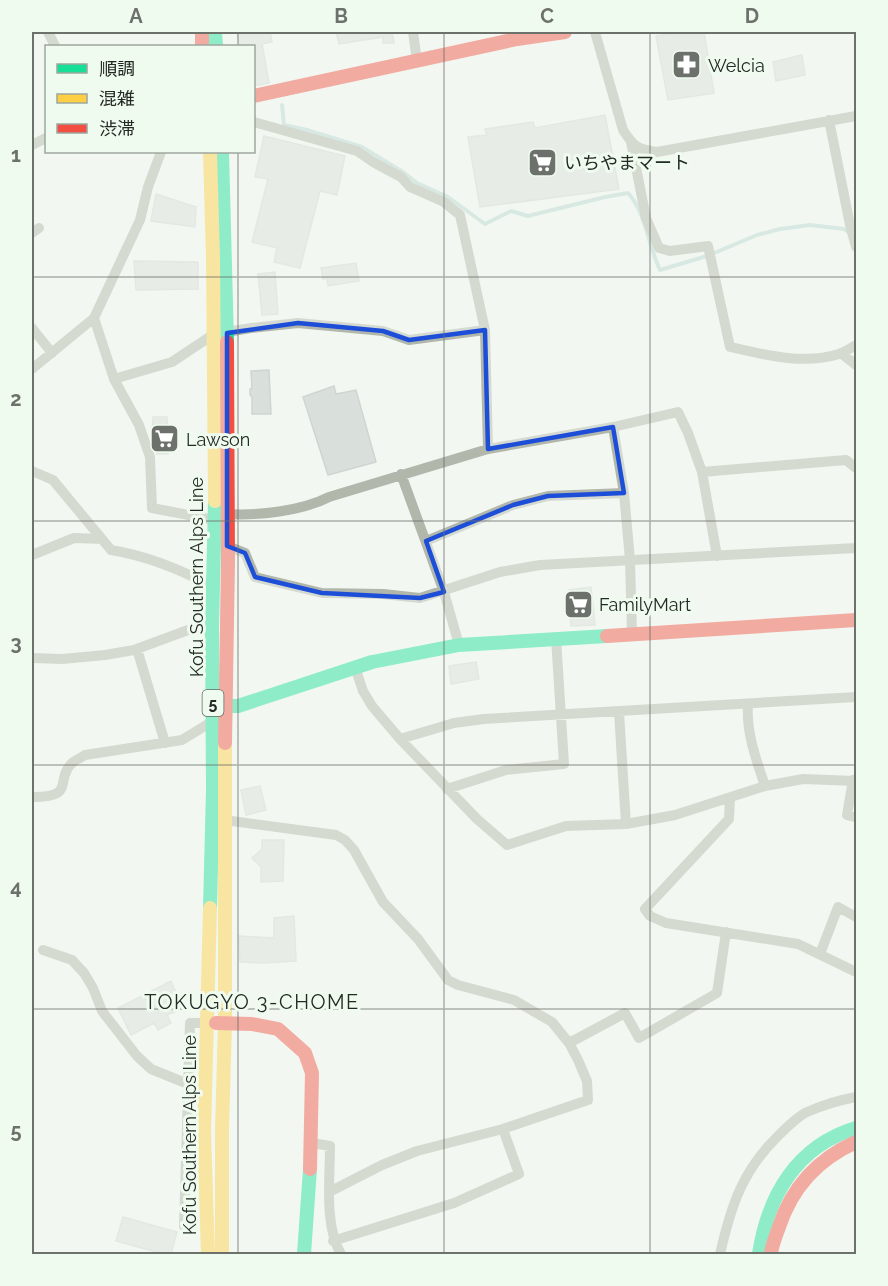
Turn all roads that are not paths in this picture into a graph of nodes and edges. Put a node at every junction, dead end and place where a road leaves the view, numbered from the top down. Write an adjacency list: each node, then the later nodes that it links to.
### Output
1 (413, 32): 4 (street)
2 (565, 32): 4 (main road)
3 (595, 32): 9 (street)
4 (417, 61): 5 (main road)
5 (255, 96)
6 (856, 116): 7 (street)
7 (829, 120): 9 (street); 13 (street)
8 (255, 122): 16 (street)
9 (631, 142): 20 (street)
10 (161, 153): 14 (street)
11 (210, 153): 17 (main road, Kofu Southern Alps Line / 5)
12 (222, 153): 17 (main road, Kofu Southern Alps Line / 5)
13 (856, 246)
14 (94, 318): 19 (street); 23 (street)
15 (32, 328): 19 (street)
16 (486, 330): 17 (street); 25 (street)
17 (221, 334): 23 (street); 31 (main road, Kofu Southern Alps Line / 5)
18 (856, 345): 20 (street)
19 (52, 353): 22 (street)
20 (842, 353): 21 (street)
21 (856, 365)
22 (32, 369)
23 (114, 379): 31 (street)
24 (613, 427): 25 (street); 28 (street); 30 (street)
25 (488, 449): 29 (street)
26 (856, 468): 28 (street)
27 (32, 471): 32 (street)
28 (702, 472): 37 (street)
29 (401, 474): 31 (street); 33 (street)
30 (624, 493): 33 (street); 38 (street)
31 (221, 517): 34 (main road, Kofu Southern Alps Line / 5); 39 (main road, Kofu Southern Alps Line / 5)
32 (102, 539): 36 (street); 39 (street)
33 (426, 541): 40 (street)
34 (227, 546): 40 (street); 51 (main road, Kofu Southern Alps Line / 5)
35 (856, 548): 37 (street)
36 (32, 555)
37 (717, 556): 38 (street)
38 (630, 560): 40 (street); 43 (street)
39 (213, 586): 42 (main road, Kofu Southern Alps Line / 5)
40 (444, 592): 45 (street)
41 (856, 620): 43 (main road)
42 (212, 629): 46 (street); 51 (main road, Kofu Southern Alps Line / 5)
43 (632, 633): 44 (main road)
44 (556, 638): 45 (main road); 53 (street)
45 (459, 645): 48 (main road)
46 (137, 649): 47 (street); 56 (street)
47 (32, 658)
48 (355, 667): 51 (main road); 55 (street)
49 (856, 697): 50 (street)
50 (748, 704): 52 (street); 58 (street)
51 (219, 706): 54 (main road, Kofu Southern Alps Line / 5); 63 (main road, Kofu Southern Alps Line / 5)
52 (619, 712): 53 (street); 64 (street)
53 (561, 715): 55 (street); 59 (street)
54 (213, 721): 56 (street); 70 (main road, Kofu Southern Alps Line / 5)
55 (400, 739): 59 (street)
56 (165, 742): 60 (street)
57 (855, 781): 58 (street); 62 (street)
58 (765, 786): 61 (street)
59 (447, 789): 64 (street)
60 (32, 797)
61 (730, 798): 64 (street); 66 (street)
62 (856, 817)
63 (224, 820): 71 (main road, Kofu Southern Alps Line / 5); 72 (street)
64 (626, 824)
65 (856, 917): 68 (street)
66 (726, 932): 68 (street); 72 (street)
67 (43, 950): 73 (street)
68 (820, 954): 69 (street)
69 (856, 972)
70 (206, 1023): 71 (main road); 73 (street); 83 (main road, Kofu Southern Alps Line / 5)
71 (225, 1023): 78 (main road); 84 (main road, Kofu Southern Alps Line / 5)
72 (568, 1043): 76 (street)
73 (188, 1084): 80 (street)
74 (856, 1097): 86 (street)
75 (856, 1128): 87 (main road)
76 (503, 1129): 79 (street); 81 (street)
77 (856, 1142): 88 (main road)
78 (312, 1143): 79 (street); 82 (main road)
79 (331, 1191): 81 (street)
80 (184, 1226)
81 (333, 1241): 85 (street)
82 (304, 1253)
83 (208, 1254)
84 (222, 1254)
85 (341, 1254)
86 (720, 1254)
87 (759, 1254)
88 (771, 1254)

